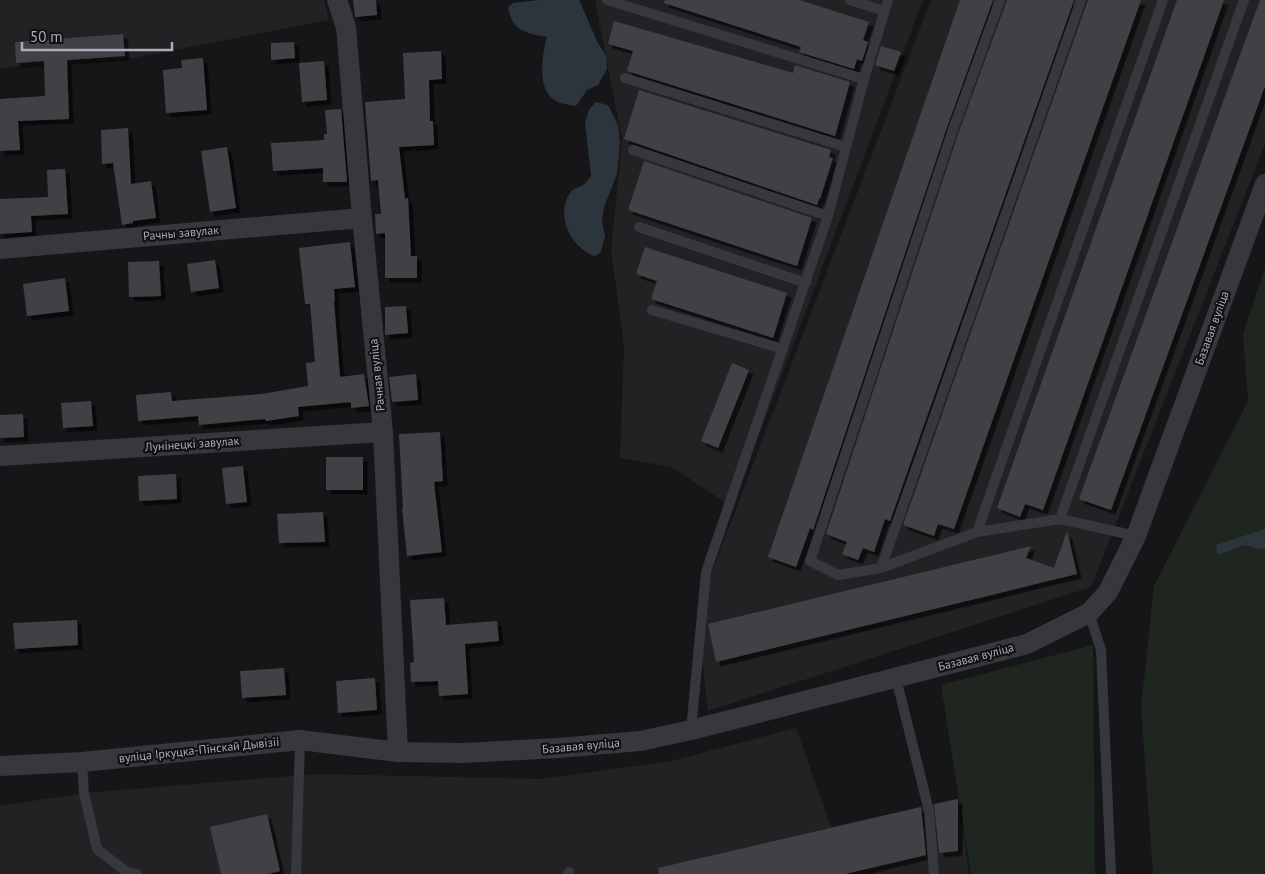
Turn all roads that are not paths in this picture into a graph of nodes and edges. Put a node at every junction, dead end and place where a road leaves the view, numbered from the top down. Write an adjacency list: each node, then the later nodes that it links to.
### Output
1 (337, 0): 16 (street, Рачная вуліца)
2 (608, 0): 11 (lane)
3 (850, 0): 9 (lane)
4 (888, 0): 9 (lane)
5 (1000, 0): 27 (lane)
6 (1081, 0): 27 (lane)
7 (1163, 0): 25 (lane)
8 (1244, 0): 24 (lane)
9 (884, 11): 11 (lane)
10 (624, 78): 12 (lane)
11 (864, 79): 12 (lane)
12 (846, 147): 15 (lane)
13 (634, 150): 15 (lane)
14 (1265, 184): 26 (street, Базавая вуліца)
15 (828, 216): 19 (lane)
16 (362, 218): 18 (street, Рачны завулак); 22 (street, Рачная вуліца)
17 (639, 227): 19 (lane)
18 (0, 249)
19 (806, 283): 21 (lane)
20 (652, 310): 21 (lane)
21 (784, 349): 30 (lane)
22 (383, 432): 23 (street, Лунінецкі завулак); 32 (street, Рачная вуліца)
23 (0, 456)
24 (1060, 519): 25 (lane); 26 (lane)
25 (977, 532): 27 (lane)
26 (1136, 536): 28 (street, Базавая вуліца)
27 (882, 568)
28 (1089, 613): 29 (street, Базавая вуліца); 38 (lane)
29 (896, 678): 30 (street, Базавая вуліца); 37 (lane)
30 (691, 730): 32 (street, Базавая вуліца)
31 (300, 740): 32 (street, вуліца Іркуцка-Пінскай Дывізіі); 33 (street, вуліца Іркуцка-Пінскай Дывізіі); 36 (lane)
32 (398, 752)
33 (82, 762): 34 (street, вуліца Іркуцка-Пінскай Дывізіі); 35 (lane)
34 (0, 766)
35 (137, 874)
36 (296, 874)
37 (934, 874)
38 (1111, 874)

